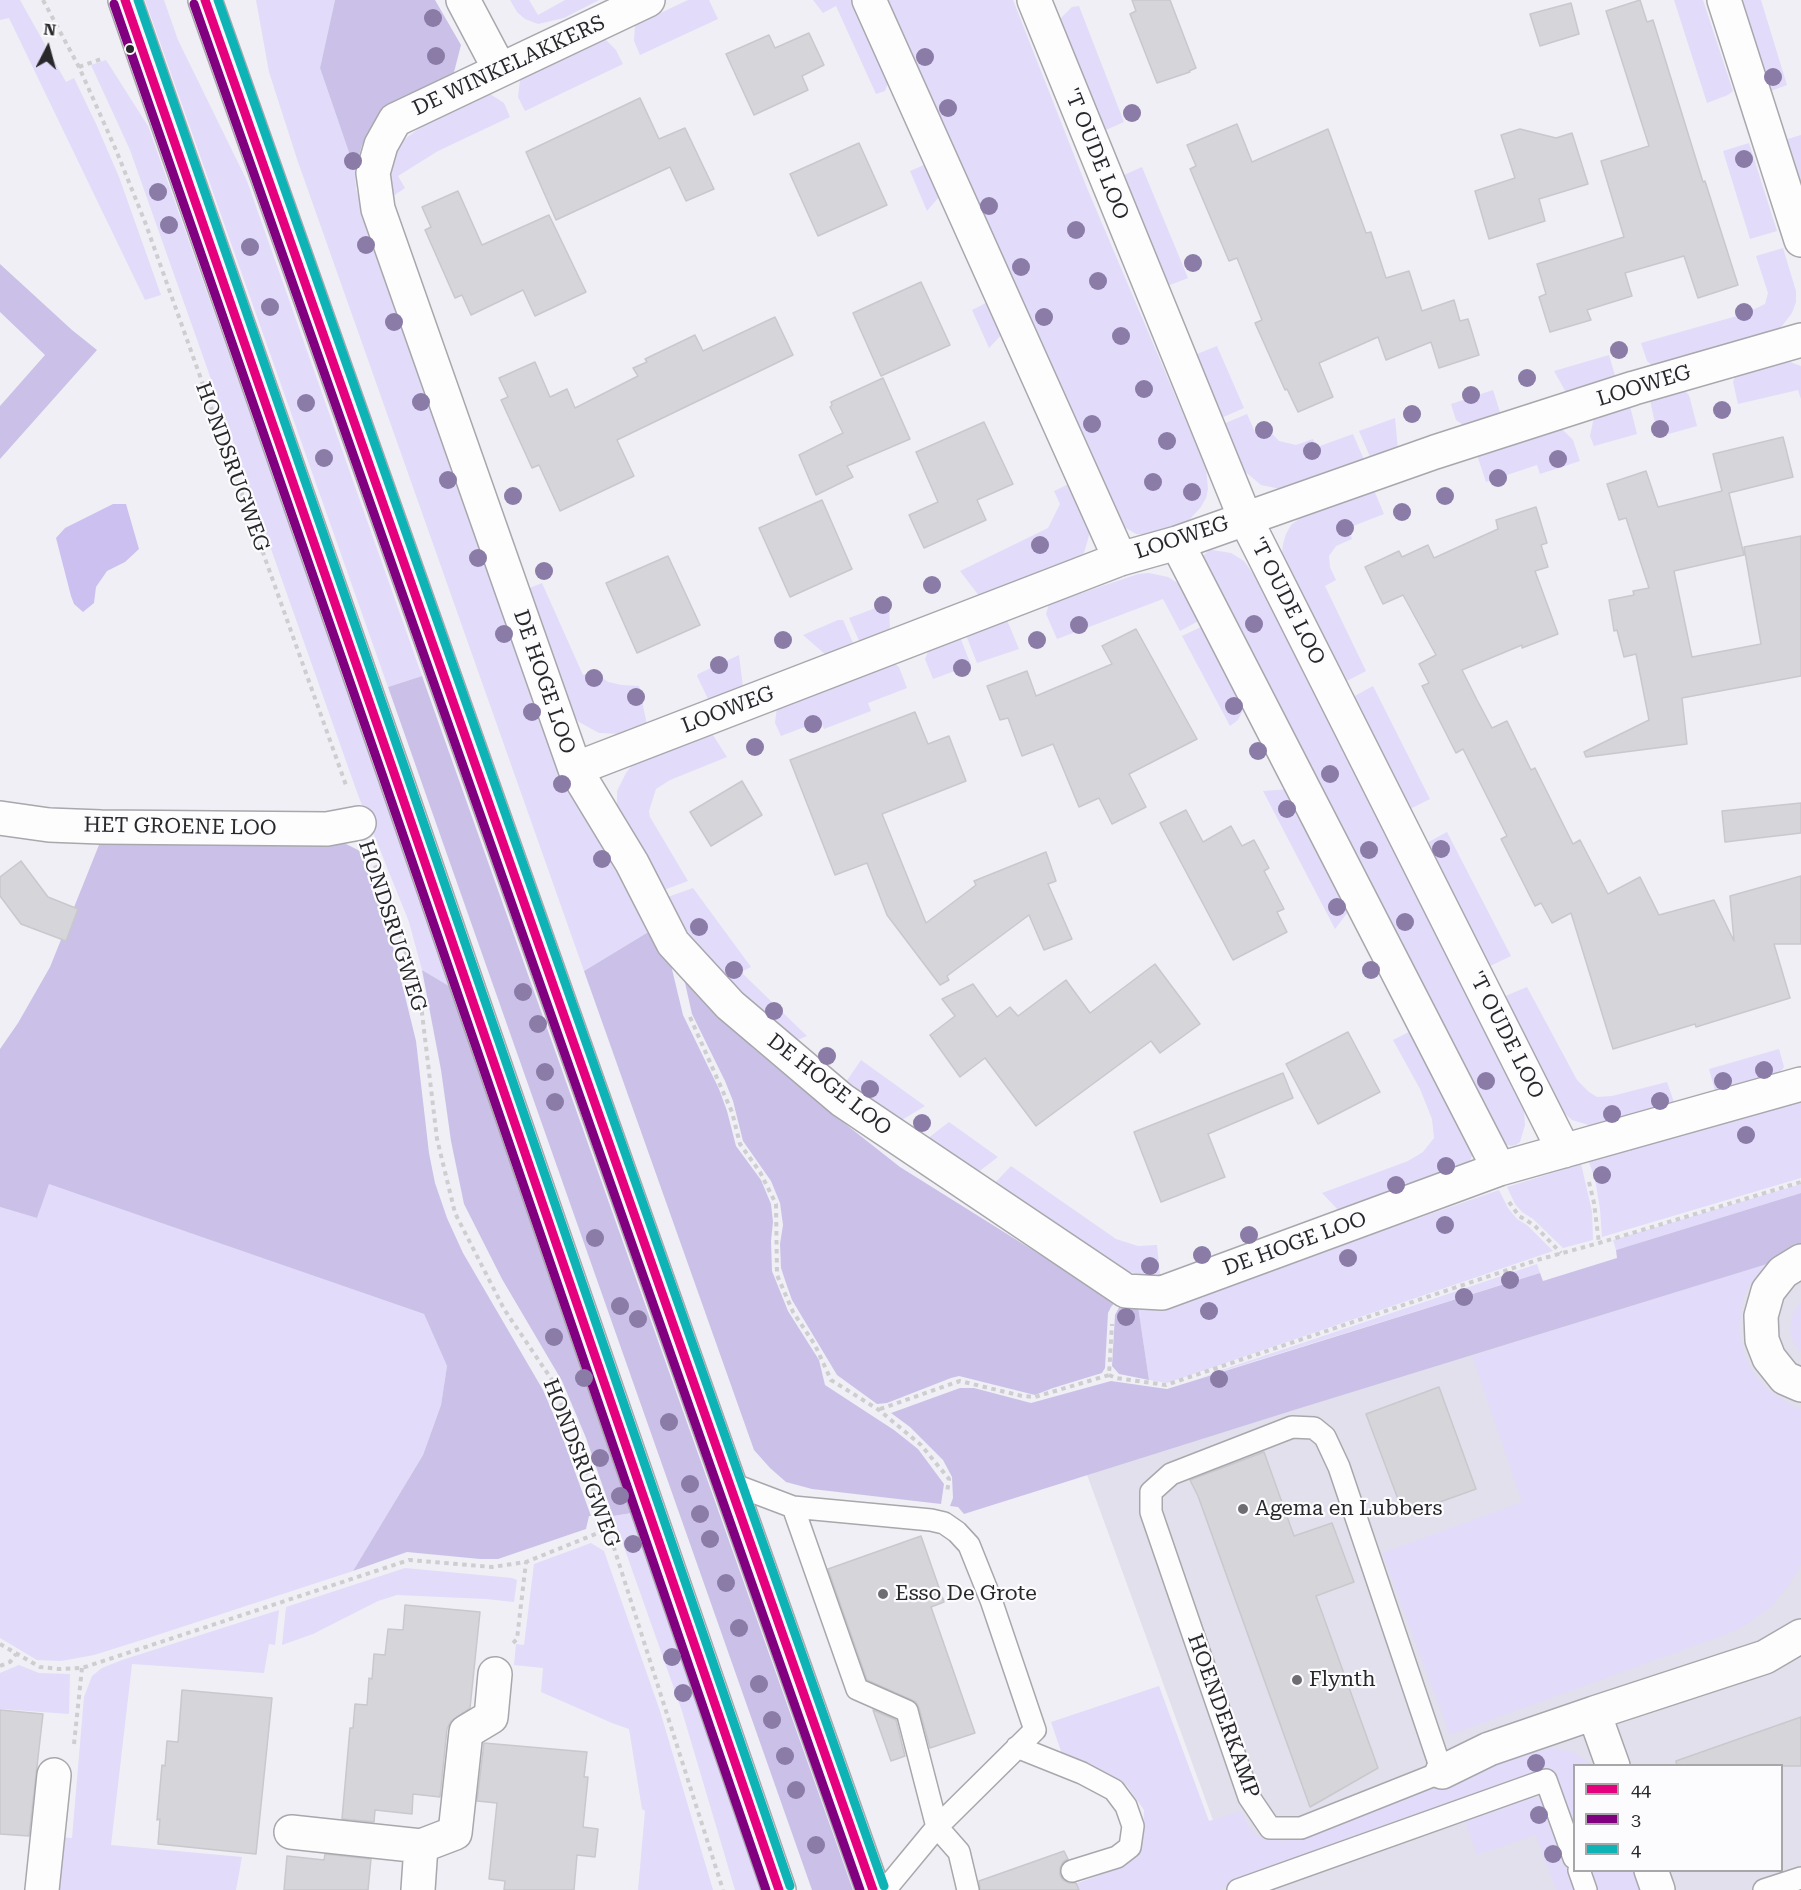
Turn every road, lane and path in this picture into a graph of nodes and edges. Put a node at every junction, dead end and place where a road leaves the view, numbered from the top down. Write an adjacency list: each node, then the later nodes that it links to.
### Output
1 (43, 0): 10 (path, HONDSRUGWEG)
2 (125, 0): 61 (main road)
3 (205, 0): 33 (main road)
4 (463, 0): 11 (street)
5 (648, 0): 11 (street, DE WINKELAKKERS)
6 (869, 0): 17 (street)
7 (1034, 0): 15 (street, 'T OUDE LOO)
8 (1724, 0): 13 (street)
9 (101, 59): 10 (path)
10 (80, 67): 20 (path, HONDSRUGWEG)
11 (500, 70): 12 (street, DE WINKELAKKERS)
12 (381, 145): 18 (street, DE HOGE LOO)
13 (1801, 240)
14 (1801, 340): 15 (street, LOOWEG)
15 (1245, 518): 16 (street, LOOWEG); 23 (street, 'T OUDE LOO)
16 (1177, 543): 17 (street, LOOWEG); 24 (street)
17 (1120, 559): 18 (street, LOOWEG)
18 (575, 769): 29 (street, DE HOGE LOO)
19 (0, 818): 20 (street, HET GROENE LOO)
20 (359, 823): 36 (path, HONDSRUGWEG)
21 (688, 1015): 32 (path)
22 (1801, 1084): 23 (street, DE HOGE LOO)
23 (1572, 1149): 24 (street, DE HOGE LOO); 26 (path)
24 (1497, 1170): 27 (path); 29 (street, DE HOGE LOO)
25 (1801, 1182): 26 (path)
26 (1599, 1244): 27 (path)
27 (1561, 1254): 30 (path)
28 (1801, 1261): 31 (street)
29 (1126, 1292): 30 (path)
30 (1109, 1375): 32 (path)
31 (1801, 1386)
32 (879, 1410): 35 (path)
33 (728, 1482): 34 (lane); 62 (main road)
34 (793, 1507): 35 (lane); 49 (lane)
35 (944, 1523): 45 (lane)
36 (608, 1528): 37 (path); 60 (path, HONDSRUGWEG)
37 (526, 1562): 42 (path); 43 (path)
38 (1801, 1636): 44 (street, HOENDERKAMP)
39 (0, 1644): 40 (path)
40 (16, 1654): 41 (path); 42 (path)
41 (0, 1666)
42 (82, 1668): 48 (path)
43 (495, 1674): 51 (street)
44 (1594, 1713): 46 (street); 47 (street, HOENDERKAMP)
45 (1017, 1747): 49 (lane); 54 (lane)
46 (1612, 1764)
47 (1442, 1773): 47 (lane, HOENDERKAMP)
48 (54, 1775): 58 (street)
49 (937, 1827): 63 (lane); 64 (lane)
50 (291, 1832): 51 (street)
51 (422, 1846): 59 (street)
52 (1573, 1853): 53 (lane)
53 (1302, 1867): 65 (lane); 66 (lane)
54 (1072, 1871)
55 (1580, 1872): 67 (lane)
56 (1652, 1872): 68 (street)
57 (1801, 1878): 69 (lane)
58 (42, 1890)
59 (418, 1890)
60 (723, 1890)
61 (779, 1890)
62 (873, 1890)
63 (885, 1890)
64 (968, 1890)
65 (1238, 1890)
66 (1289, 1890)
67 (1586, 1890)
68 (1658, 1890)
69 (1764, 1890)

